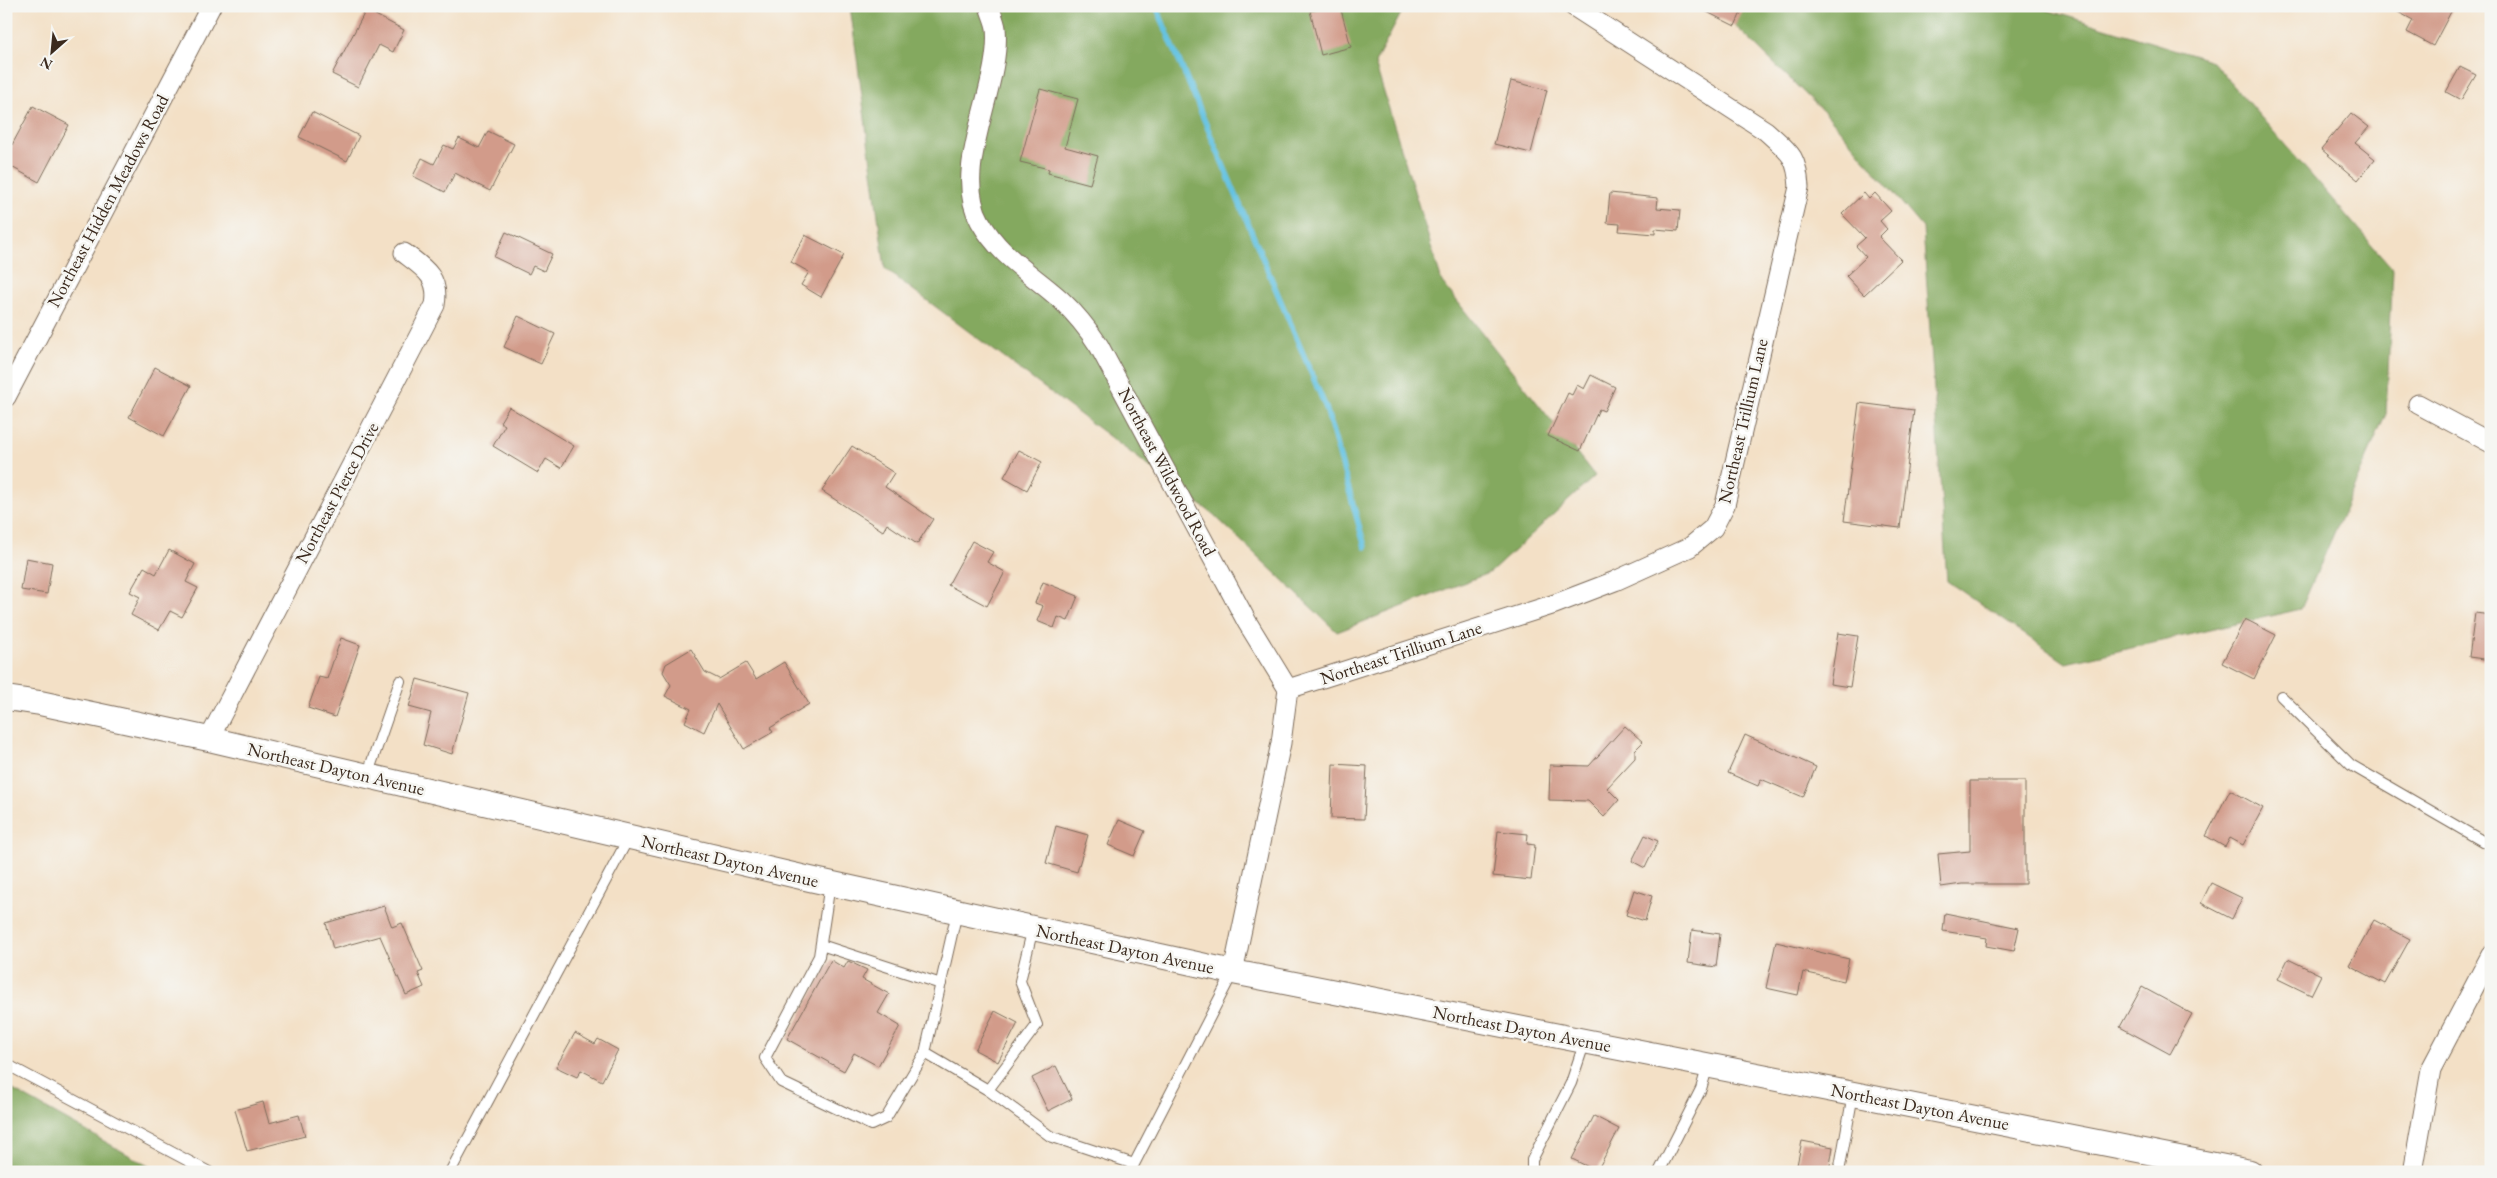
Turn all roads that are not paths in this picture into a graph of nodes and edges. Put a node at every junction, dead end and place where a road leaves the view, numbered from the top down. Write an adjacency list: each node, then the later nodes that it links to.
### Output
1 (211, 6): 5 (street, Northeast Hidden Meadows Road)
2 (989, 6): 9 (street, Northeast Wildwood Road)
3 (1573, 6): 9 (street, Northeast Trillium Lane)
4 (404, 252): 12 (street, Northeast Pierce Drive)
5 (6, 397)
6 (2418, 404): 7 (street)
7 (2491, 443)
8 (400, 681): 13 (lane)
9 (1288, 689): 21 (street)
10 (2282, 696): 15 (lane)
11 (6, 698): 12 (street, Northeast Dayton Avenue)
12 (209, 739): 13 (street, Northeast Dayton Avenue)
13 (367, 776): 14 (street, Northeast Dayton Avenue)
14 (629, 837): 16 (street, Northeast Dayton Avenue); 31 (lane)
15 (2491, 846)
16 (830, 884): 17 (street, Northeast Dayton Avenue); 19 (lane)
17 (957, 912): 18 (street, Northeast Dayton Avenue); 22 (lane)
18 (1033, 928): 21 (street, Northeast Dayton Avenue); 27 (lane)
19 (821, 945): 22 (lane); 24 (lane)
20 (2491, 955): 36 (street)
21 (1233, 972): 23 (street, Northeast Dayton Avenue); 29 (lane)
22 (941, 984): 24 (lane)
23 (1585, 1041): 26 (street, Northeast Dayton Avenue); 32 (lane)
24 (925, 1053): 27 (lane)
25 (6, 1064): 30 (lane)
26 (1708, 1066): 28 (street, Northeast Dayton Avenue); 33 (lane)
27 (988, 1090): 29 (lane)
28 (1853, 1094): 34 (lane); 35 (street, Northeast Dayton Avenue)
29 (1132, 1168)
30 (209, 1172)
31 (450, 1172)
32 (1532, 1172)
33 (1659, 1172)
34 (1839, 1172)
35 (2250, 1172)
36 (2413, 1172)

